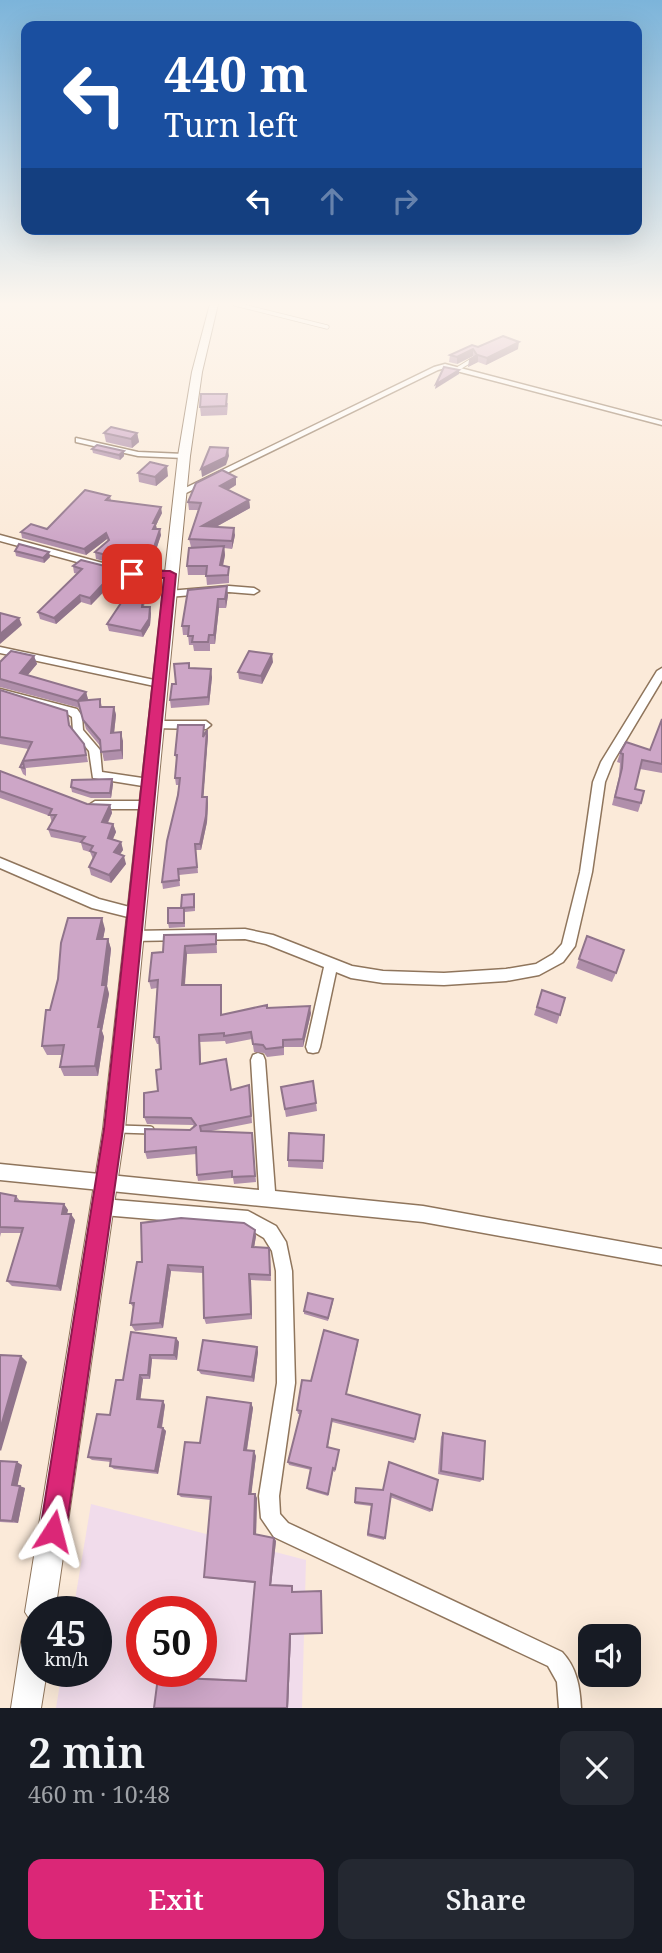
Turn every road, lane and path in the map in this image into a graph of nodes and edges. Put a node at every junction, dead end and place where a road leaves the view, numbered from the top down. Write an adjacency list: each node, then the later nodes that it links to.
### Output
1 (195, 384): 6 (main road)
2 (404, 384): 7 (street)
3 (517, 384): 4 (street)
4 (662, 423)
5 (79, 440): 6 (street)
6 (184, 456): 7 (main road)
7 (179, 493): 11 (main road)
8 (0, 538): 10 (street)
9 (95, 552): 10 (lane)
10 (85, 562): 11 (street)
11 (169, 584): 12 (street); 15 (main road)
12 (254, 591)
13 (0, 650): 15 (street)
14 (662, 671): 25 (street)
15 (159, 684): 17 (main road)
16 (0, 692): 19 (street)
17 (155, 725): 18 (street); 19 (main road)
18 (206, 725)
19 (149, 783): 21 (main road)
20 (80, 802): 21 (street)
21 (147, 805): 23 (main road)
22 (0, 863): 23 (street)
23 (136, 914): 24 (main road)
24 (133, 936): 25 (street); 28 (main road)
25 (331, 964): 26 (street)
26 (313, 1047)
27 (258, 1060): 32 (street)
28 (114, 1129): 29 (lane); 31 (main road)
29 (166, 1130)
30 (0, 1172): 31 (street)
31 (106, 1182): 32 (street); 33 (main road)
32 (268, 1199): 34 (street)
33 (103, 1207): 35 (main road); 38 (street)
34 (662, 1256)
35 (42, 1596)
36 (29, 1687): 37 (main road)
37 (26, 1708)
38 (570, 1708)

